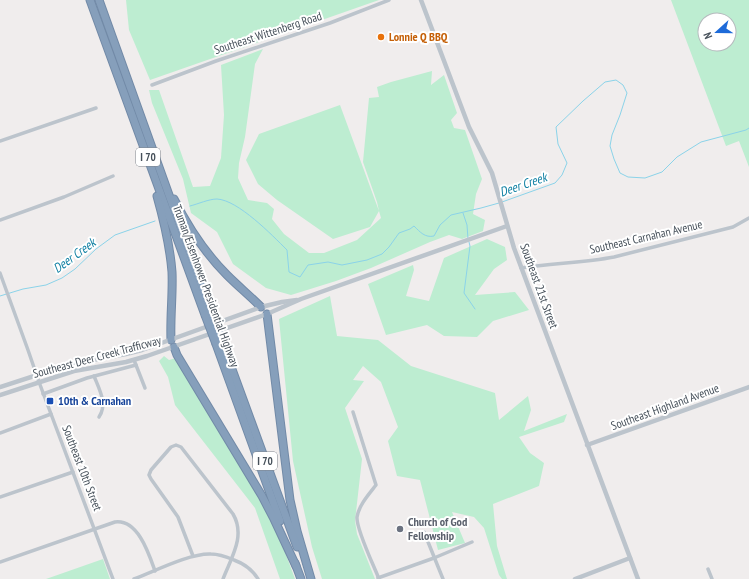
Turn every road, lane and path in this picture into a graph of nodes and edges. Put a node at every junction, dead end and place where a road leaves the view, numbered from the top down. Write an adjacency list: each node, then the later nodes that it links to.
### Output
1 (90, 0): 8 (highway, Truman/Eisenhower Presidential Highway / I 70)
2 (99, 0): 9 (highway, Truman/Eisenhower Presidential Highway / I 70)
3 (389, 0): 5 (street, Southeast Wittenberg Road)
4 (421, 0): 13 (street, Southeast 21st Street)
5 (152, 85)
6 (96, 108): 7 (street)
7 (0, 141)
8 (142, 142): 18 (highway, Truman/Eisenhower Presidential Highway / I 70); 20 (highway)
9 (156, 159): 17 (highway); 18 (highway, Truman/Eisenhower Presidential Highway / I 70)
10 (112, 176): 12 (street)
11 (749, 218): 14 (street, Southeast Carnahan Avenue)
12 (0, 220)
13 (508, 226): 14 (street, Southeast 21st Street); 16 (street)
14 (521, 268): 36 (street, Southeast 21st Street)
15 (0, 273): 24 (street, Southeast 10th Street)
16 (301, 299): 17 (street); 19 (street)
17 (261, 307): 19 (street); 20 (street, Southeast Deer Creek Trafficway)
18 (208, 314): 21 (highway, Truman/Eisenhower Presidential Highway / I 70, bridge)
19 (266, 314): 20 (street, Southeast Deer Creek Trafficway); 57 (highway)
20 (172, 343): 22 (street, Southeast Deer Creek Trafficway); 24 (street, Southeast Deer Creek Trafficway); 47 (highway)
21 (219, 343): 47 (highway, Truman/Eisenhower Presidential Highway / I 70); 56 (highway, Truman/Eisenhower Presidential Highway / I 70)
22 (134, 360): 23 (street); 26 (street, Southeast Deer Creek Trafficway)
23 (136, 365): 25 (street); 29 (street)
24 (36, 375): 26 (street, Southeast 10th Street); 27 (street, Southeast Deer Creek Trafficway)
25 (94, 376): 30 (street); 34 (street)
26 (38, 382): 30 (street, Southeast 10th Street); 31 (street, Southeast Deer Creek Trafficway)
27 (0, 387)
28 (749, 387): 36 (street, Southeast Highland Avenue)
29 (144, 388)
30 (43, 394): 33 (street, Southeast 10th Street)
31 (0, 395)
32 (353, 412): 50 (street)
33 (51, 414): 35 (street); 37 (street, Southeast 10th Street)
34 (99, 416)
35 (0, 433)
36 (587, 446): 44 (street, Southeast 21st Street)
37 (73, 472): 38 (street); 39 (street, Southeast 10th Street)
38 (0, 497)
39 (94, 529): 46 (street); 49 (street); 51 (street, Southeast 10th Street)
40 (424, 532): 43 (street)
41 (472, 542): 43 (street)
42 (193, 556): 45 (street); 45 (street); 49 (street)
43 (434, 558): 50 (street); 58 (street)
44 (630, 558): 59 (street); 60 (street, Southeast 21st Street)
45 (231, 559): 53 (street); 54 (street)
46 (0, 562)
47 (296, 566): 55 (highway, Truman/Eisenhower Presidential Highway / I 70)
48 (708, 569): 61 (street)
49 (155, 571): 52 (street)
50 (379, 578)
51 (113, 579)
52 (134, 579)
53 (223, 579)
54 (258, 579)
55 (301, 579)
56 (308, 579)
57 (311, 579)
58 (442, 579)
59 (575, 579)
60 (638, 579)
61 (712, 579)

